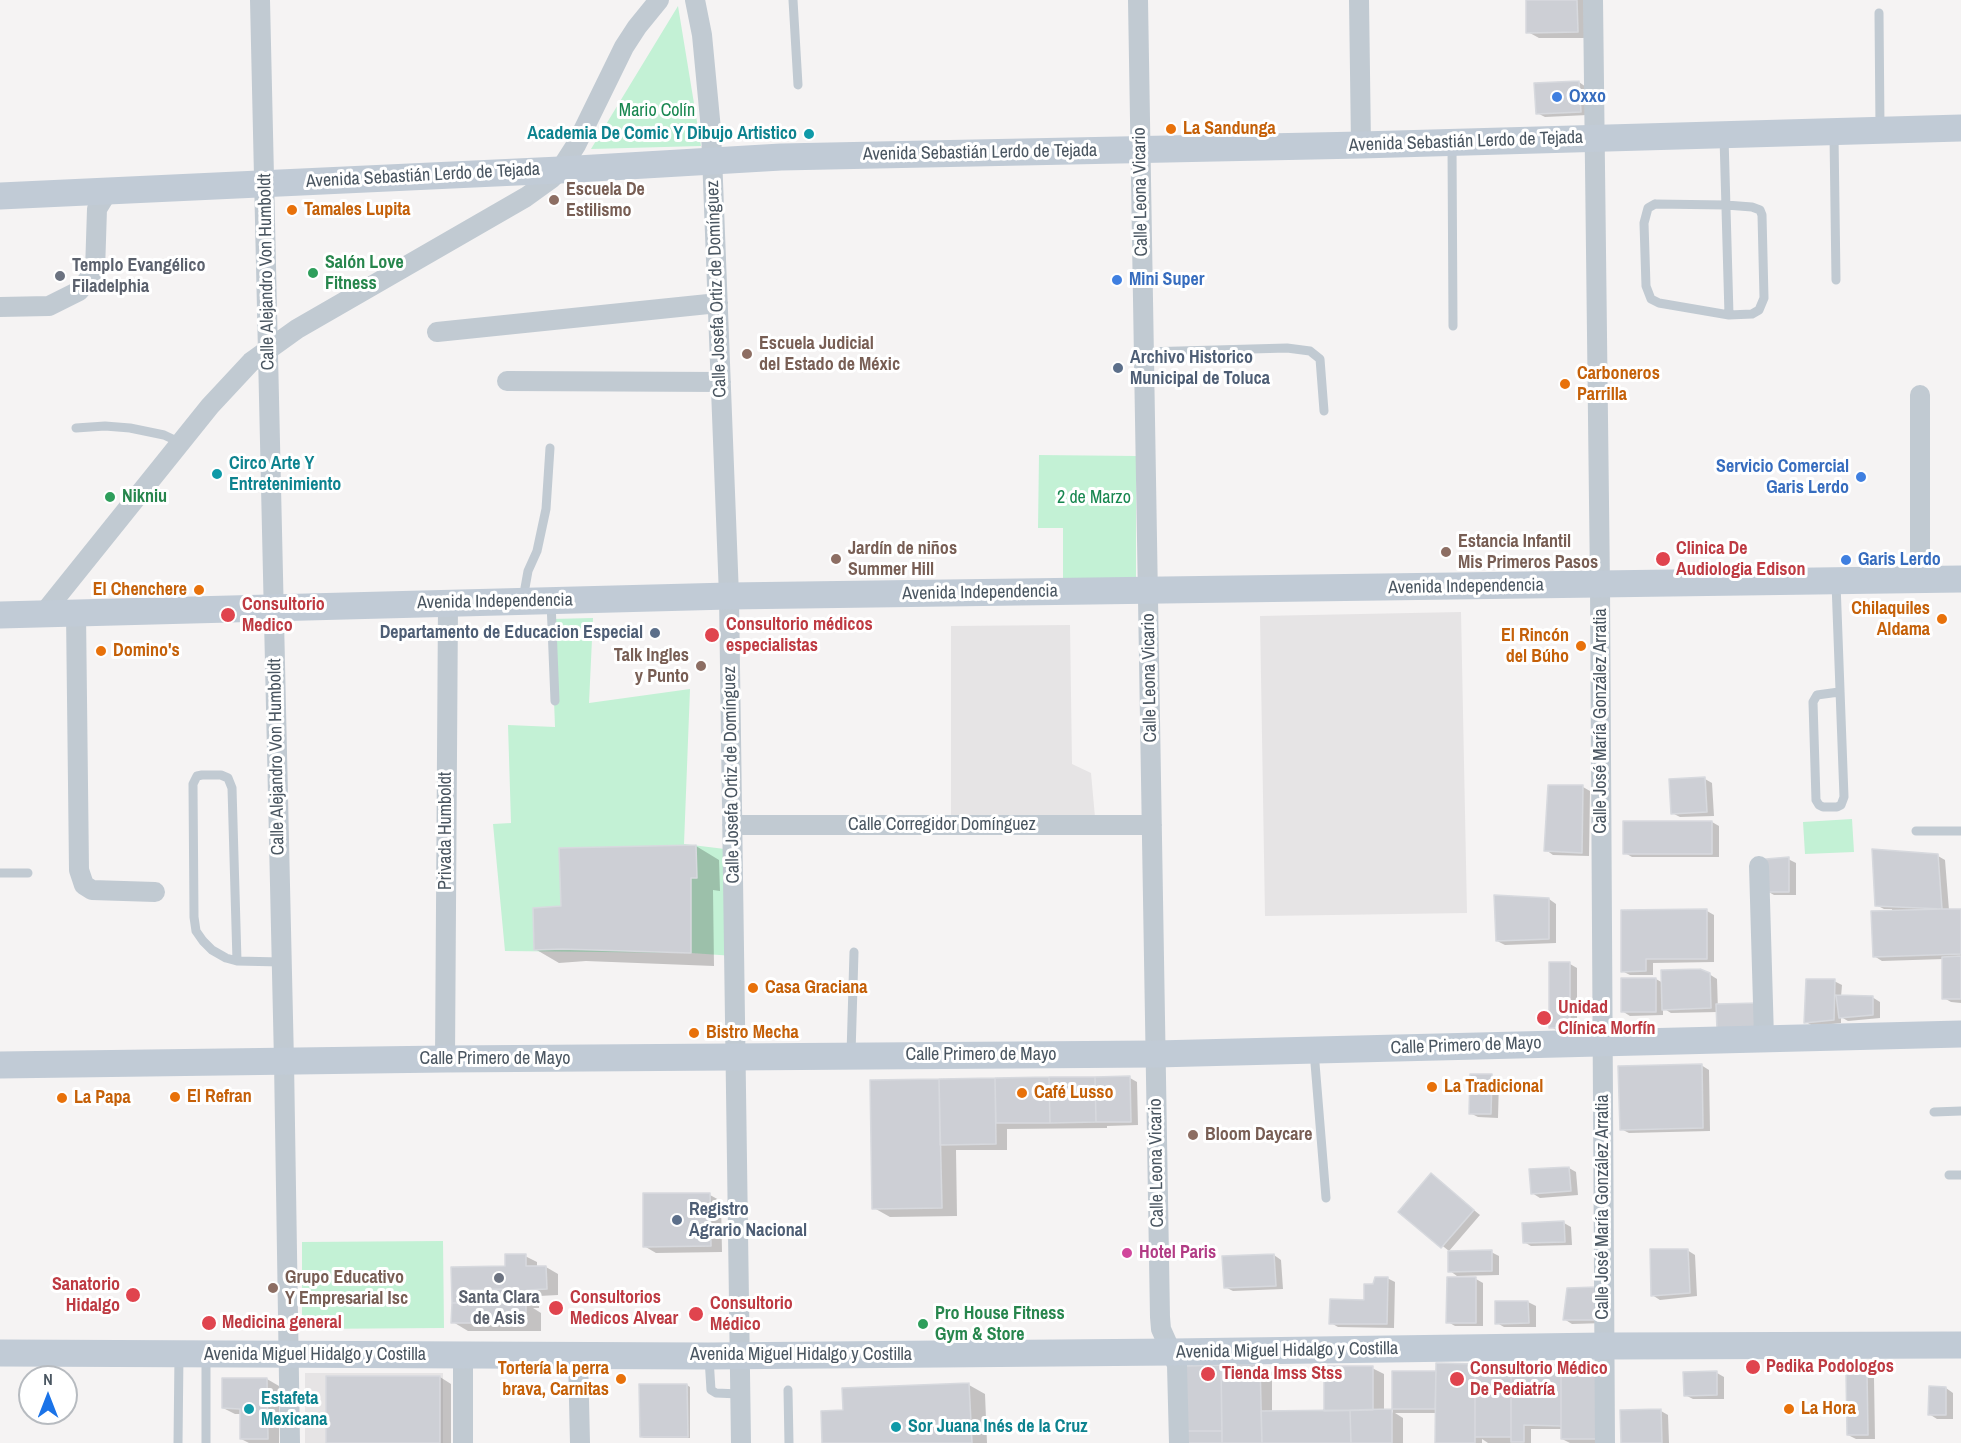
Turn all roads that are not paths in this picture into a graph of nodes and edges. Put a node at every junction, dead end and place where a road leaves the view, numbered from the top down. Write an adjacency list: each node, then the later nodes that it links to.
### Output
1 (261, 0): 20 (street, Calle Alejandro Von Humboldt)
2 (659, 0): 19 (street)
3 (695, 0): 18 (street, Calle Josefa Ortiz de Domínguez)
4 (793, 0): 9 (lane)
5 (1138, 0): 17 (street, Calle Leona Vicario)
6 (1359, 0): 16 (street)
7 (1593, 0): 14 (street, Calle José María González Arratia)
8 (1880, 13): 11 (lane)
9 (798, 85)
10 (1961, 128): 11 (main road, Avenida Sebastián Lerdo de Tejada)
11 (1880, 131): 12 (main road, Avenida Sebastián Lerdo de Tejada)
12 (1834, 132): 13 (main road, Avenida Sebastián Lerdo de Tejada); 24 (lane)
13 (1724, 135): 14 (main road, Avenida Sebastián Lerdo de Tejada); 23 (lane)
14 (1595, 139): 15 (main road, Avenida Sebastián Lerdo de Tejada); 42 (street, Calle José María González Arratia)
15 (1452, 143): 16 (main road, Avenida Sebastián Lerdo de Tejada); 28 (lane)
16 (1361, 146): 17 (main road, Avenida Sebastián Lerdo de Tejada)
17 (1140, 149): 18 (main road, Avenida Sebastián Lerdo de Tejada); 31 (street, Calle Leona Vicario)
18 (712, 160): 19 (main road, Avenida Sebastián Lerdo de Tejada); 25 (street, Calle Josefa Ortiz de Domínguez)
19 (560, 170): 20 (main road, Avenida Sebastián Lerdo de Tejada); 30 (street)
20 (264, 183): 21 (main road, Avenida Sebastián Lerdo de Tejada); 30 (street, Calle Alejandro Von Humboldt)
21 (108, 191): 22 (main road, Avenida Sebastián Lerdo de Tejada); 26 (street)
22 (0, 196)
23 (1726, 205): 27 (lane); 27 (lane); 27 (lane)
24 (1836, 280)
25 (718, 303): 29 (street); 33 (street, Calle Josefa Ortiz de Domínguez)
26 (0, 307)
27 (1729, 315)
28 (1453, 326)
29 (437, 332)
30 (269, 347): 37 (street); 48 (street, Calle Alejandro Von Humboldt)
31 (1144, 352): 35 (lane); 43 (street, Calle Leona Vicario)
32 (507, 381): 33 (street)
33 (721, 382): 44 (street, Calle Josefa Ortiz de Domínguez)
34 (1920, 395): 39 (street)
35 (1324, 411)
36 (76, 428): 37 (lane)
37 (181, 443): 50 (street)
38 (550, 448): 46 (lane)
39 (1920, 570): 40 (main road, Avenida Independencia); 41 (main road, Avenida Independencia)
40 (1961, 579)
41 (1836, 581): 42 (main road, Avenida Independencia); 52 (lane)
42 (1600, 585): 43 (main road, Avenida Independencia); 67 (street, Calle José María González Arratia)
43 (1148, 591): 44 (main road, Avenida Independencia); 55 (street, Calle Leona Vicario)
44 (729, 596): 45 (main road, Avenida Independencia); 54 (street, Calle Josefa Ortiz de Domínguez)
45 (551, 600): 46 (main road, Avenida Independencia); 53 (lane)
46 (523, 601): 47 (main road, Avenida Independencia)
47 (448, 603): 48 (main road, Avenida Independencia); 72 (street, Privada Humboldt)
48 (273, 608): 49 (main road, Avenida Independencia); 64 (street, Calle Alejandro Von Humboldt)
49 (76, 613): 50 (main road, Avenida Independencia); 61 (street)
50 (43, 614): 51 (main road, Avenida Independencia)
51 (0, 615)
52 (1839, 692): 52 (lane)
53 (555, 701)
54 (732, 825): 55 (street, Calle Corregidor Domínguez); 71 (street, Calle Josefa Ortiz de Domínguez)
55 (1152, 825): 69 (street, Calle Leona Vicario)
56 (1916, 831): 57 (lane)
57 (1961, 831)
58 (1759, 866): 66 (street)
59 (0, 873): 60 (lane)
60 (28, 873)
61 (155, 892)
62 (854, 952): 70 (lane)
63 (237, 960): 63 (lane); 64 (lane)
64 (281, 962): 73 (street, Calle Alejandro Von Humboldt)
65 (1961, 1034): 66 (main road, Calle Primero de Mayo)
66 (1764, 1038): 67 (main road, Calle Primero de Mayo)
67 (1603, 1041): 68 (main road, Calle Primero de Mayo); 81 (street, Calle José María González Arratia)
68 (1314, 1051): 69 (main road, Calle Primero de Mayo); 79 (lane)
69 (1156, 1054): 70 (main road, Calle Primero de Mayo); 82 (street, Calle Leona Vicario)
70 (851, 1056): 71 (main road, Calle Primero de Mayo)
71 (735, 1057): 72 (main road, Calle Primero de Mayo); 87 (street, Calle Josefa Ortiz de Domínguez)
72 (445, 1059): 73 (main road, Calle Primero de Mayo)
73 (284, 1060): 74 (main road, Calle Primero de Mayo); 86 (street, Calle Alejandro Von Humboldt)
74 (0, 1065)
75 (1961, 1111): 76 (lane)
76 (1934, 1112)
77 (1949, 1175): 78 (lane)
78 (1961, 1175)
79 (1326, 1198)
80 (1961, 1345): 81 (main road, Avenida Miguel Hidalgo y Costilla)
81 (1604, 1346): 82 (main road, Avenida Miguel Hidalgo y Costilla); 101 (street, Calle José María González Arratia)
82 (1173, 1352): 87 (main road, Avenida Miguel Hidalgo y Costilla); 100 (street, Calle Leona Vicario)
83 (0, 1353): 84 (main road, Avenida Miguel Hidalgo y Costilla)
84 (179, 1354): 85 (main road, Avenida Miguel Hidalgo y Costilla); 93 (lane)
85 (206, 1354): 86 (main road, Avenida Miguel Hidalgo y Costilla); 94 (lane)
86 (288, 1355): 88 (main road, Avenida Miguel Hidalgo y Costilla); 95 (street, Calle Alejandro Von Humboldt)
87 (739, 1355): 90 (main road, Avenida Miguel Hidalgo y Costilla); 92 (street, Calle Josefa Ortiz de Domínguez)
88 (463, 1356): 89 (main road, Avenida Miguel Hidalgo y Costilla); 96 (street)
89 (578, 1356): 90 (main road, Avenida Miguel Hidalgo y Costilla); 97 (street)
90 (708, 1356): 92 (lane)
91 (788, 1390): 99 (lane)
92 (739, 1394): 98 (street, Calle Josefa Ortiz de Domínguez)
93 (178, 1443)
94 (206, 1443)
95 (290, 1443)
96 (463, 1443)
97 (580, 1443)
98 (741, 1443)
99 (789, 1443)
100 (1179, 1443)
101 (1605, 1443)

